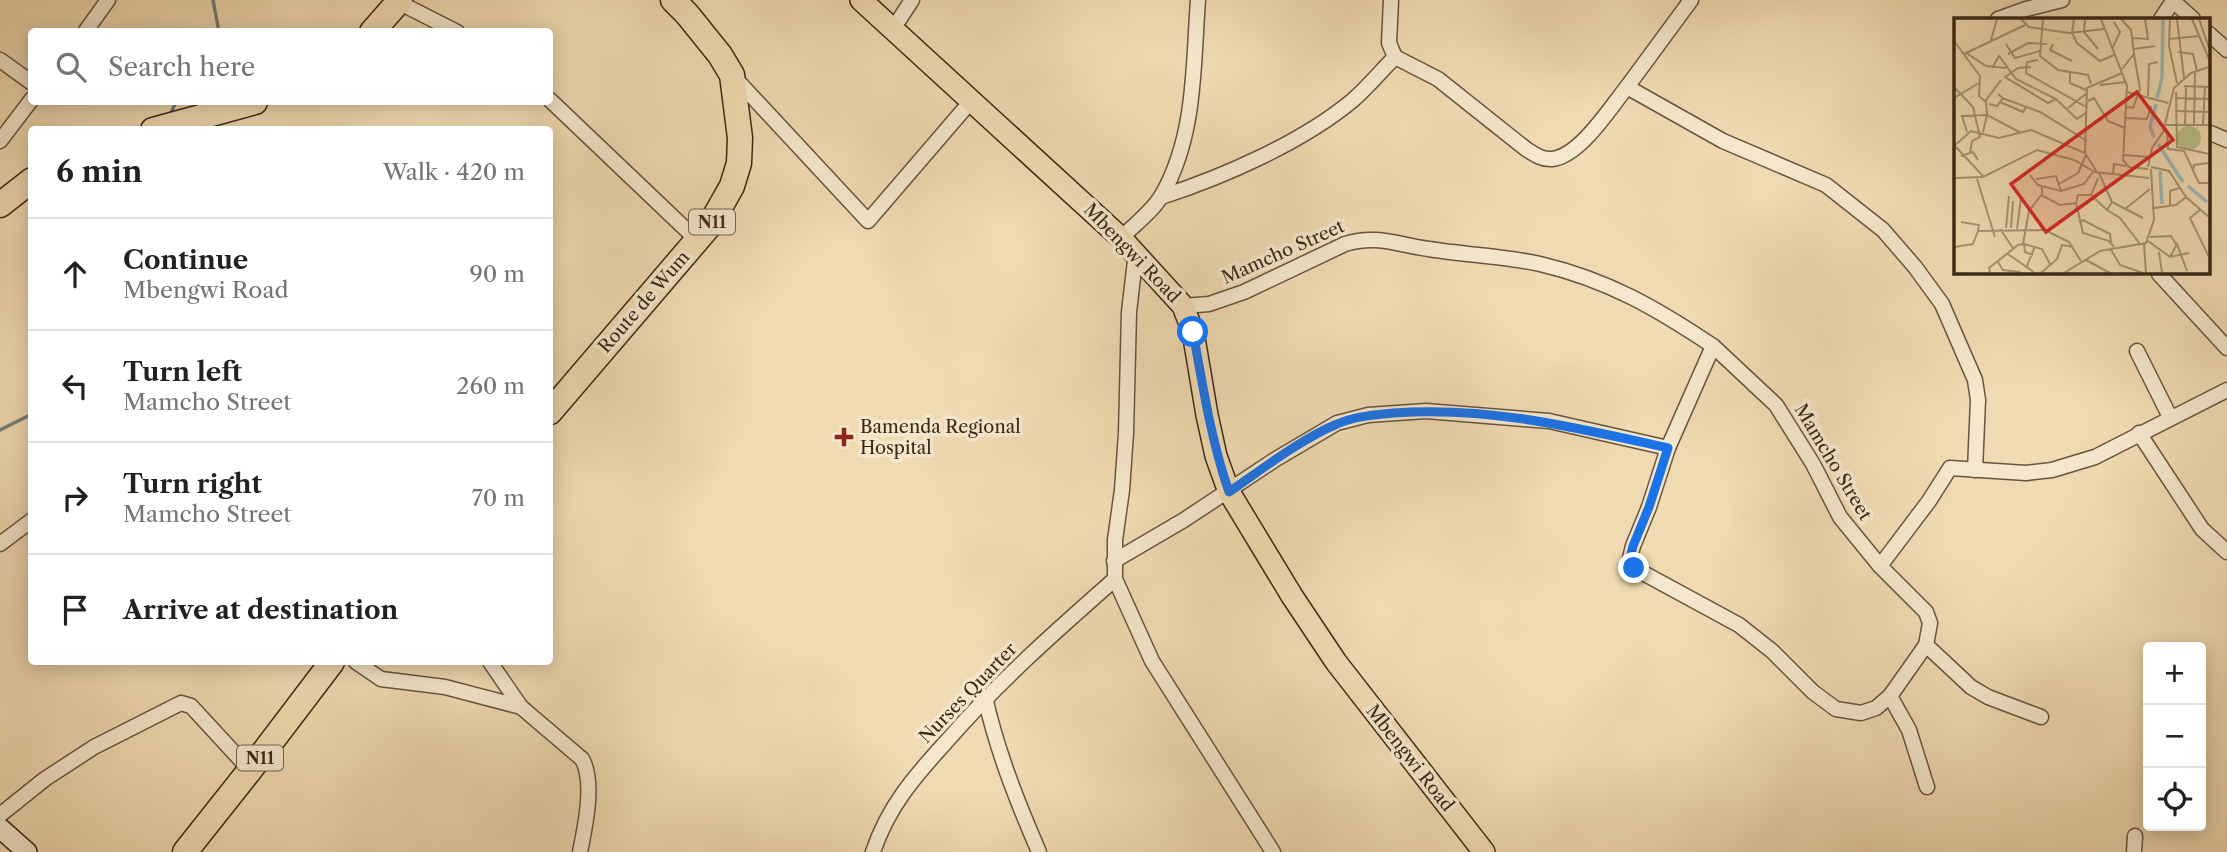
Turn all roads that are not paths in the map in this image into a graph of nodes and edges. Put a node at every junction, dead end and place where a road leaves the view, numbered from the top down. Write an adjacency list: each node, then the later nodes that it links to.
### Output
1 (108, 0): 14 (street)
2 (673, 0): 22 (highway, Route de Wum / N11)
3 (861, 0): 17 (main road, Mbengwi Road)
4 (912, 0): 17 (street)
5 (1198, 0): 34 (street)
6 (1391, 0): 20 (street)
7 (1691, 0): 24 (street)
8 (2062, 0): 11 (street)
9 (399, 1): 15 (highway); 16 (street)
10 (2173, 1): 12 (street); 13 (street)
11 (2001, 18)
12 (2162, 18)
13 (2192, 18)
14 (88, 28)
15 (375, 28)
16 (450, 28)
17 (893, 29): 25 (main road, Mbengwi Road)
18 (2210, 39): 19 (street)
19 (2227, 50)
20 (1395, 57): 24 (street); 34 (street)
21 (0, 60): 23 (street)
22 (732, 75): 25 (street); 36 (highway, Route de Wum / N11)
23 (28, 80)
24 (1627, 87): 48 (street)
25 (972, 100): 37 (main road, Mbengwi Road)
26 (553, 103): 36 (street)
27 (28, 104): 32 (street)
28 (245, 105): 29 (highway)
29 (176, 126)
30 (2210, 133): 31 (street)
31 (2227, 140)
32 (0, 141)
33 (28, 183): 35 (highway)
34 (1161, 197): 37 (street)
35 (0, 205)
36 (697, 240): 44 (highway, Route de Wum / N11)
37 (1129, 245): 39 (main road, Mbengwi Road); 53 (street)
38 (2159, 274): 41 (street)
39 (1183, 306): 40 (street, Mamcho Street); 49 (main road, Mbengwi Road)
40 (1713, 346): 47 (street); 54 (street, Mamcho Street)
41 (2227, 348)
42 (2137, 351): 45 (street)
43 (2227, 390): 45 (street)
44 (553, 408)
45 (2170, 417): 46 (street)
46 (2139, 433): 48 (street); 52 (street)
47 (1668, 448): 49 (street); 60 (street)
48 (1975, 470): 54 (street)
49 (1229, 492): 53 (street); 75 (main road, Mbengwi Road)
50 (28, 523): 51 (street)
51 (0, 544)
52 (2227, 552)
53 (1114, 561): 55 (street)
54 (1880, 566): 56 (street, Mamcho Street)
55 (1115, 579): 61 (street, Nurses Quarter); 74 (street)
56 (1926, 645): 60 (street); 63 (street)
57 (330, 665): 64 (highway, N11)
58 (360, 665): 62 (street)
59 (492, 665): 62 (street)
60 (1890, 695): 65 (street)
61 (985, 697): 72 (street, Nurses Quarter); 73 (street)
62 (521, 707): 71 (street)
63 (2041, 716)
64 (250, 770): 66 (street); 70 (highway, N11)
65 (1927, 787)
66 (0, 816)
67 (0, 828): 69 (main road)
68 (2135, 836): 76 (street)
69 (27, 852)
70 (185, 852)
71 (580, 852)
72 (873, 852)
73 (1039, 852)
74 (1273, 852)
75 (1484, 852)
76 (2134, 852)

